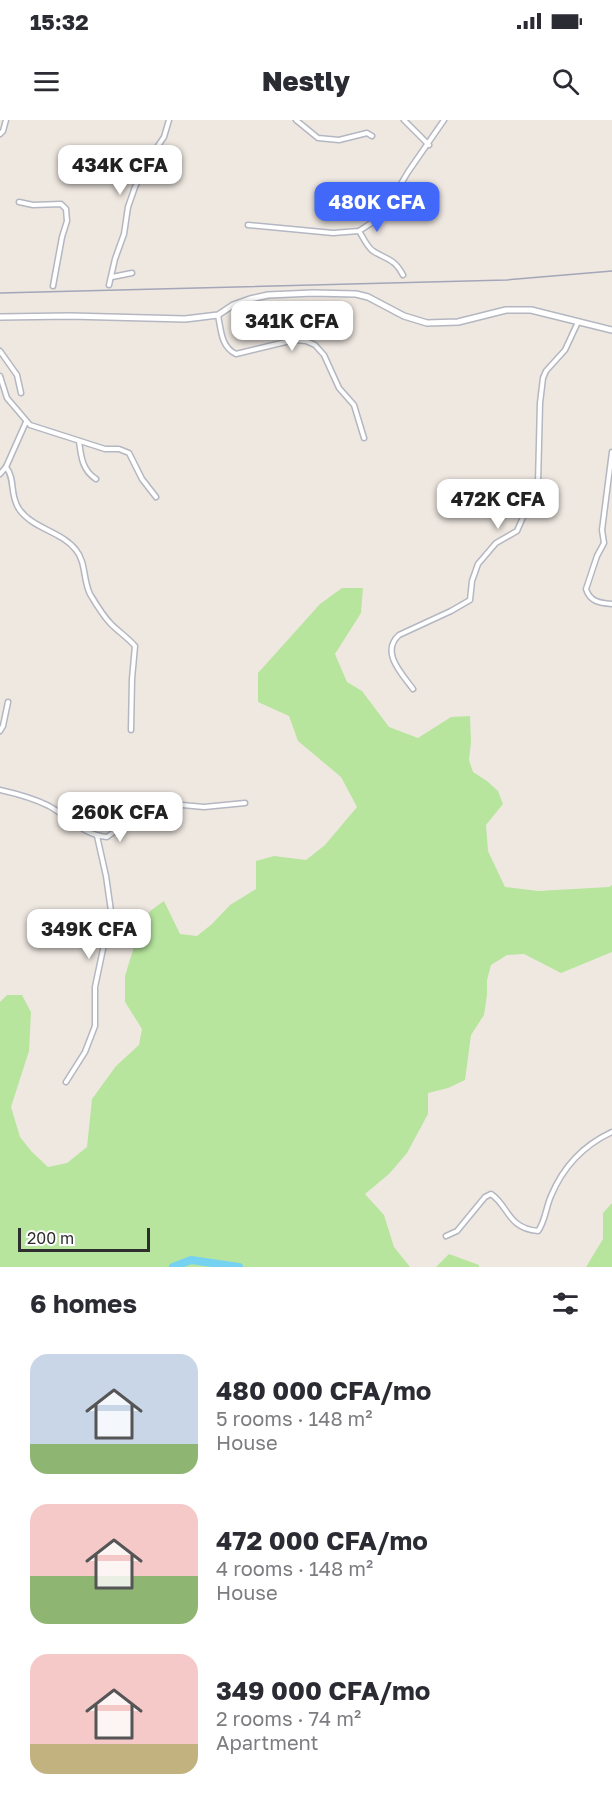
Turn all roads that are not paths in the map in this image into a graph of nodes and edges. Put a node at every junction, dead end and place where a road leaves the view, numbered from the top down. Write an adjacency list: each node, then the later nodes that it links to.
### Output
1 (6, 120): 6 (street)
2 (169, 120): 14 (street)
3 (296, 120): 7 (street)
4 (404, 120): 8 (street)
5 (444, 120): 8 (street)
6 (0, 134)
7 (372, 136)
8 (429, 145): 11 (street)
9 (19, 202): 16 (street)
10 (248, 225): 11 (street)
11 (359, 231): 13 (street)
12 (132, 273): 14 (street)
13 (403, 275)
14 (112, 277): 15 (street)
15 (109, 285)
16 (53, 286)
17 (218, 315): 18 (street); 19 (street); 25 (street)
18 (0, 317)
19 (578, 322): 20 (street); 33 (street)
20 (612, 330)
21 (0, 351): 23 (street)
22 (0, 376): 24 (street)
23 (21, 393)
24 (26, 422): 26 (street); 28 (street)
25 (364, 438)
26 (79, 440): 30 (street); 31 (street)
27 (612, 452): 32 (street)
28 (6, 467): 29 (street); 35 (street)
29 (0, 474)
30 (96, 479)
31 (156, 497)
32 (612, 604)
33 (413, 689)
34 (8, 702): 36 (street)
35 (131, 730)
36 (0, 731)
37 (0, 790): 39 (street)
38 (245, 803): 39 (street)
39 (97, 836): 40 (street)
40 (66, 1083)
41 (612, 1132): 42 (street)
42 (446, 1236)

